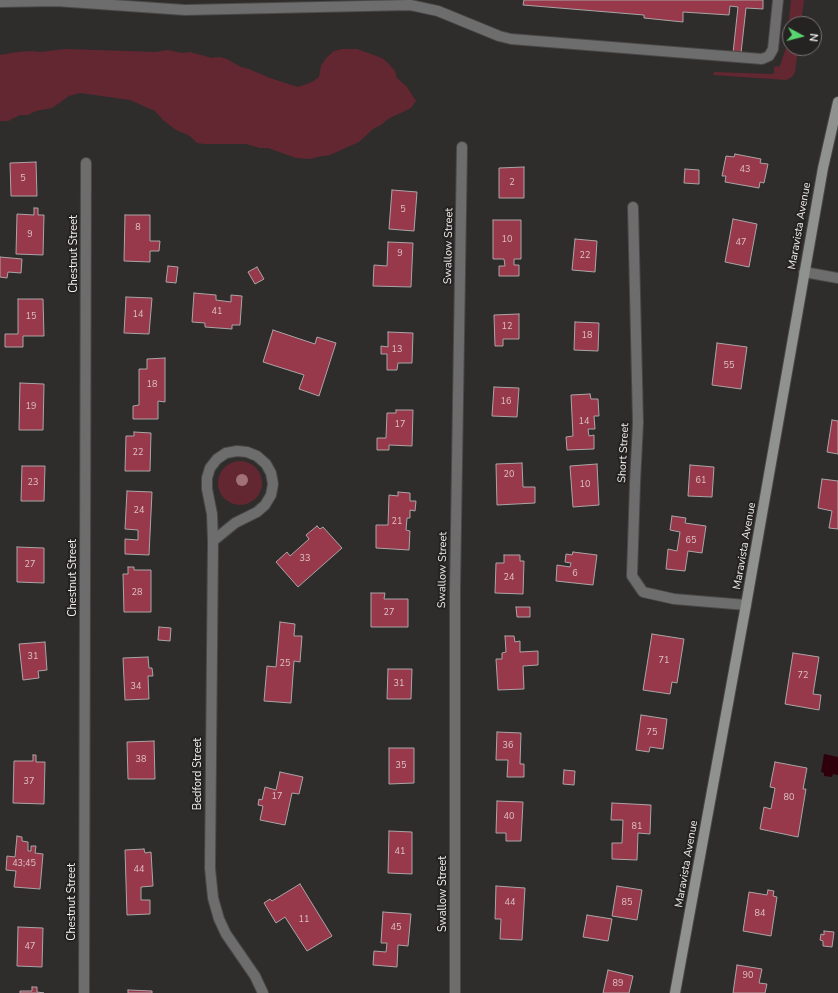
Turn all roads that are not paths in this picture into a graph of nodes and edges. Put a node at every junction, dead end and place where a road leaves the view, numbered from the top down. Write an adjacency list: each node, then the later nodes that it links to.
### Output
1 (778, 0): 2 (street)
2 (0, 2)
3 (838, 102): 7 (main road, Maravista Avenue)
4 (462, 146): 13 (street, Swallow Street)
5 (86, 163): 11 (street, Chestnut Street)
6 (633, 207): 10 (street, Short Street)
7 (804, 272): 8 (street); 10 (main road, Maravista Avenue)
8 (838, 278)
9 (213, 541): 9 (street, Bedford Street); 12 (street, Bedford Street)
10 (746, 605): 14 (main road, Maravista Avenue)
11 (84, 993)
12 (263, 993)
13 (455, 993)
14 (675, 993)

